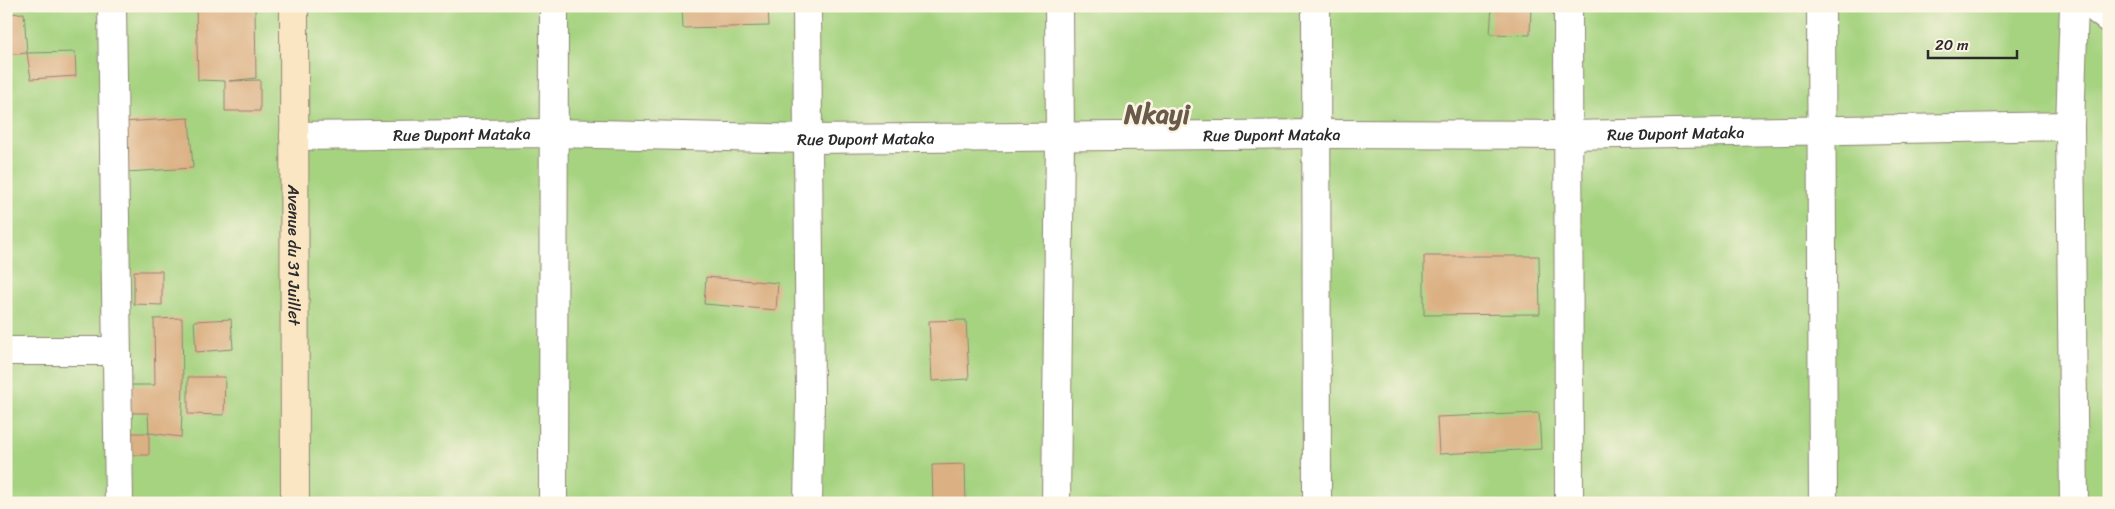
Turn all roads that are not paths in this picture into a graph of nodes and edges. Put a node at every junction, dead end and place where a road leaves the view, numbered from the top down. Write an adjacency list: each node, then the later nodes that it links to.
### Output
1 (112, 6): 21 (street)
2 (294, 6): 16 (street, Avenue du 31 Juillet)
3 (554, 6): 14 (street)
4 (807, 6): 19 (street)
5 (1059, 6): 18 (street)
6 (1316, 6): 15 (street)
7 (1568, 6): 17 (street)
8 (1820, 6): 13 (street)
9 (2074, 6): 12 (street)
10 (2092, 6): 11 (street)
11 (2109, 19)
12 (2070, 126): 13 (street, Rue Dupont Mataka); 30 (street)
13 (1821, 132): 17 (street, Rue Dupont Mataka); 29 (street)
14 (554, 133): 16 (street, Rue Dupont Mataka); 19 (street, Rue Dupont Mataka); 24 (street)
15 (1318, 134): 17 (street, Rue Dupont Mataka); 18 (street, Rue Dupont Mataka); 27 (street)
16 (294, 136): 23 (street, Avenue du 31 Juillet)
17 (1567, 136): 28 (street)
18 (1060, 138): 19 (street, Rue Dupont Mataka); 26 (street)
19 (809, 139): 25 (street)
20 (6, 351): 21 (street)
21 (116, 351): 22 (street)
22 (119, 503)
23 (295, 503)
24 (553, 503)
25 (808, 503)
26 (1056, 503)
27 (1317, 503)
28 (1569, 503)
29 (1823, 503)
30 (2074, 503)

